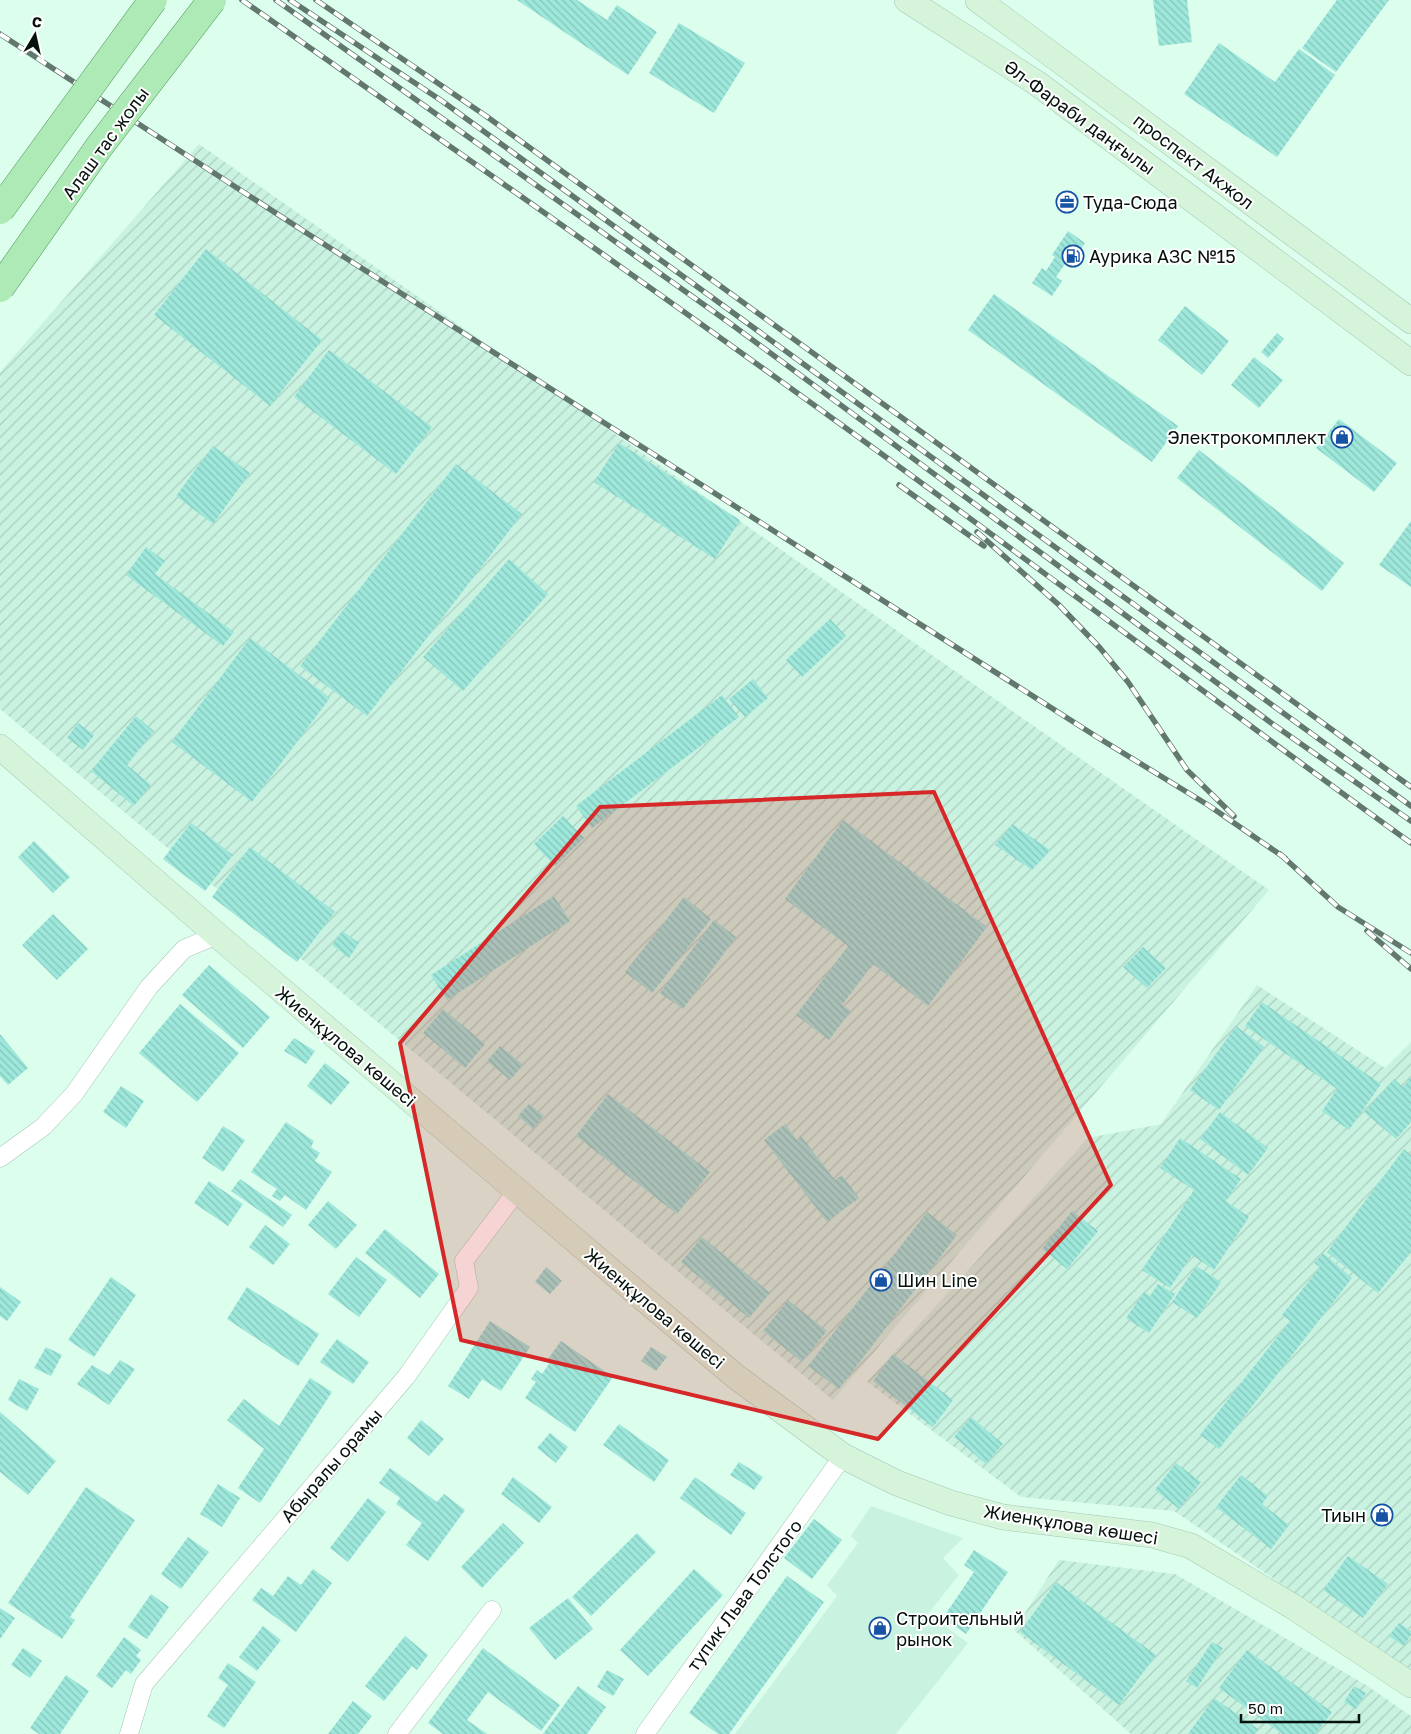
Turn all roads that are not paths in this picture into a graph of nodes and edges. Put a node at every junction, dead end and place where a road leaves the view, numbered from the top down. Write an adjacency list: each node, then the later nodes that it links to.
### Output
1 (153, 0): 5 (main road, bridge)
2 (212, 0): 6 (main road, Алаш тас жолы, bridge)
3 (978, 0): 7 (street, проспект Акжол)
4 (910, 1): 8 (street, Әл-Фараби даңғылы)
5 (0, 210)
6 (0, 288)
7 (1411, 321)
8 (1411, 363)
9 (0, 747): 10 (street, Жиенқұлова көшесі)
10 (217, 935): 11 (street); 12 (street, Жиенқұлова көшесі)
11 (0, 1158)
12 (517, 1191): 13 (street, Жиенқұлова көшесі); 16 (street, Абыралы орамы)
13 (843, 1456): 15 (street, Жиенқұлова көшесі); 18 (street, тупик Льва Толстого)
14 (492, 1610): 17 (street)
15 (1411, 1685)
16 (129, 1734)
17 (397, 1734)
18 (645, 1734)

